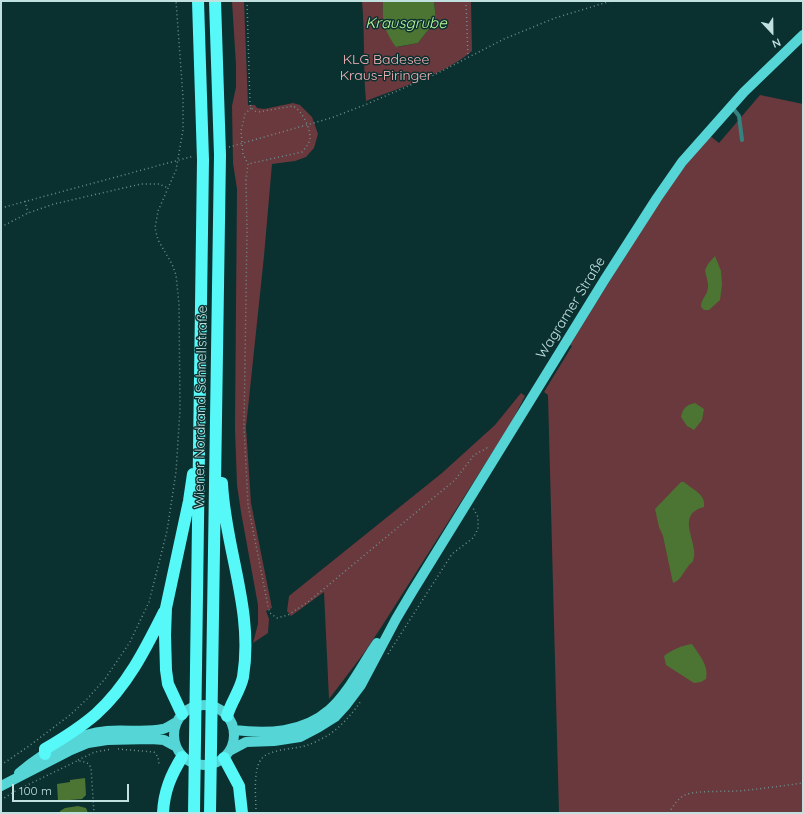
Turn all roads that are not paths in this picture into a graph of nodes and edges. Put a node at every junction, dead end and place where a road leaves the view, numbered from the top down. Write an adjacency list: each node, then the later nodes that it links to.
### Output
1 (198, 1): 7 (highway, Wiener Nordrand Schnellstraße)
2 (215, 1): 6 (highway, Wiener Nordrand Schnellstraße)
3 (803, 35): 4 (main road, Wagramer Straße)
4 (732, 106): 5 (lane); 12 (main road, Wagramer Straße)
5 (742, 140)
6 (215, 457): 9 (highway); 20 (highway, Wiener Nordrand Schnellstraße)
7 (200, 460): 8 (highway); 19 (highway, Wiener Nordrand Schnellstraße)
8 (166, 608): 10 (highway); 14 (highway)
9 (225, 714): 10 (main road); 11 (main road)
10 (181, 716): 13 (main road); 14 (main road)
11 (234, 730): 12 (main road); 15 (main road)
12 (273, 736): 15 (main road)
13 (175, 746): 16 (main road); 17 (main road)
14 (45, 754): 17 (main road)
15 (225, 756): 16 (main road); 21 (highway)
16 (184, 758): 18 (highway)
17 (5, 783)
18 (163, 813)
19 (194, 813)
20 (210, 813)
21 (242, 813)

